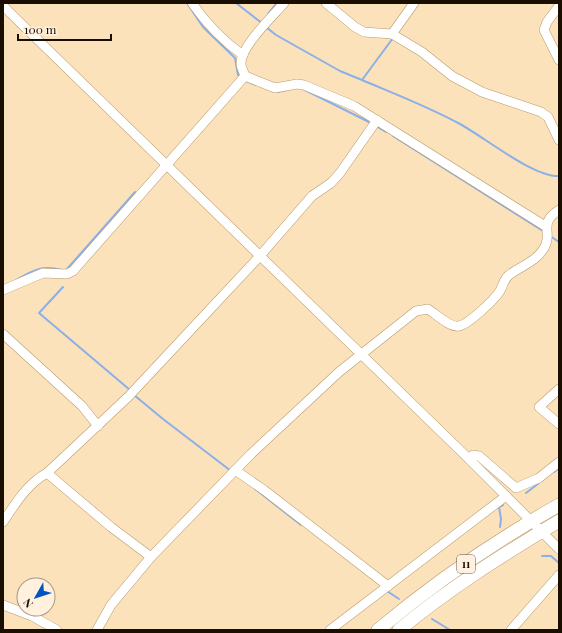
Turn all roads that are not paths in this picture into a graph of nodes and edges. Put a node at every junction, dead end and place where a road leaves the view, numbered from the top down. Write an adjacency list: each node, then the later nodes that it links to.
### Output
1 (192, 3): 8 (street)
2 (284, 3): 8 (street)
3 (326, 3): 7 (street)
4 (414, 3): 7 (street)
5 (3, 6): 14 (street)
6 (559, 6): 9 (street)
7 (392, 34): 12 (street)
8 (243, 55): 10 (street)
9 (559, 60)
10 (245, 76): 11 (street); 14 (street)
11 (377, 120): 16 (street); 17 (street)
12 (556, 125): 13 (street)
13 (559, 140)
14 (167, 166): 17 (street); 18 (street)
15 (559, 210): 16 (street)
16 (546, 226): 20 (street)
17 (259, 257): 20 (street); 23 (street)
18 (3, 290)
19 (3, 334): 23 (street)
20 (360, 355): 24 (street); 26 (street)
21 (559, 389): 22 (street)
22 (559, 424)
23 (98, 426): 27 (street)
24 (469, 459): 25 (street); 28 (street)
25 (559, 462)
26 (235, 470): 35 (street); 37 (street)
27 (47, 473): 32 (street); 35 (street)
28 (506, 496): 30 (street); 37 (street)
29 (559, 505): 30 (highway, 11)
30 (531, 521): 33 (street); 42 (highway, 11)
31 (559, 521): 33 (highway, 11)
32 (3, 522)
33 (541, 532): 34 (street); 43 (highway, 11)
34 (559, 549)
35 (152, 557): 40 (street)
36 (559, 575): 44 (street)
37 (388, 586): 41 (street)
38 (3, 605): 39 (street)
39 (57, 630)
40 (97, 630)
41 (330, 630)
42 (378, 630)
43 (399, 630)
44 (511, 630)

